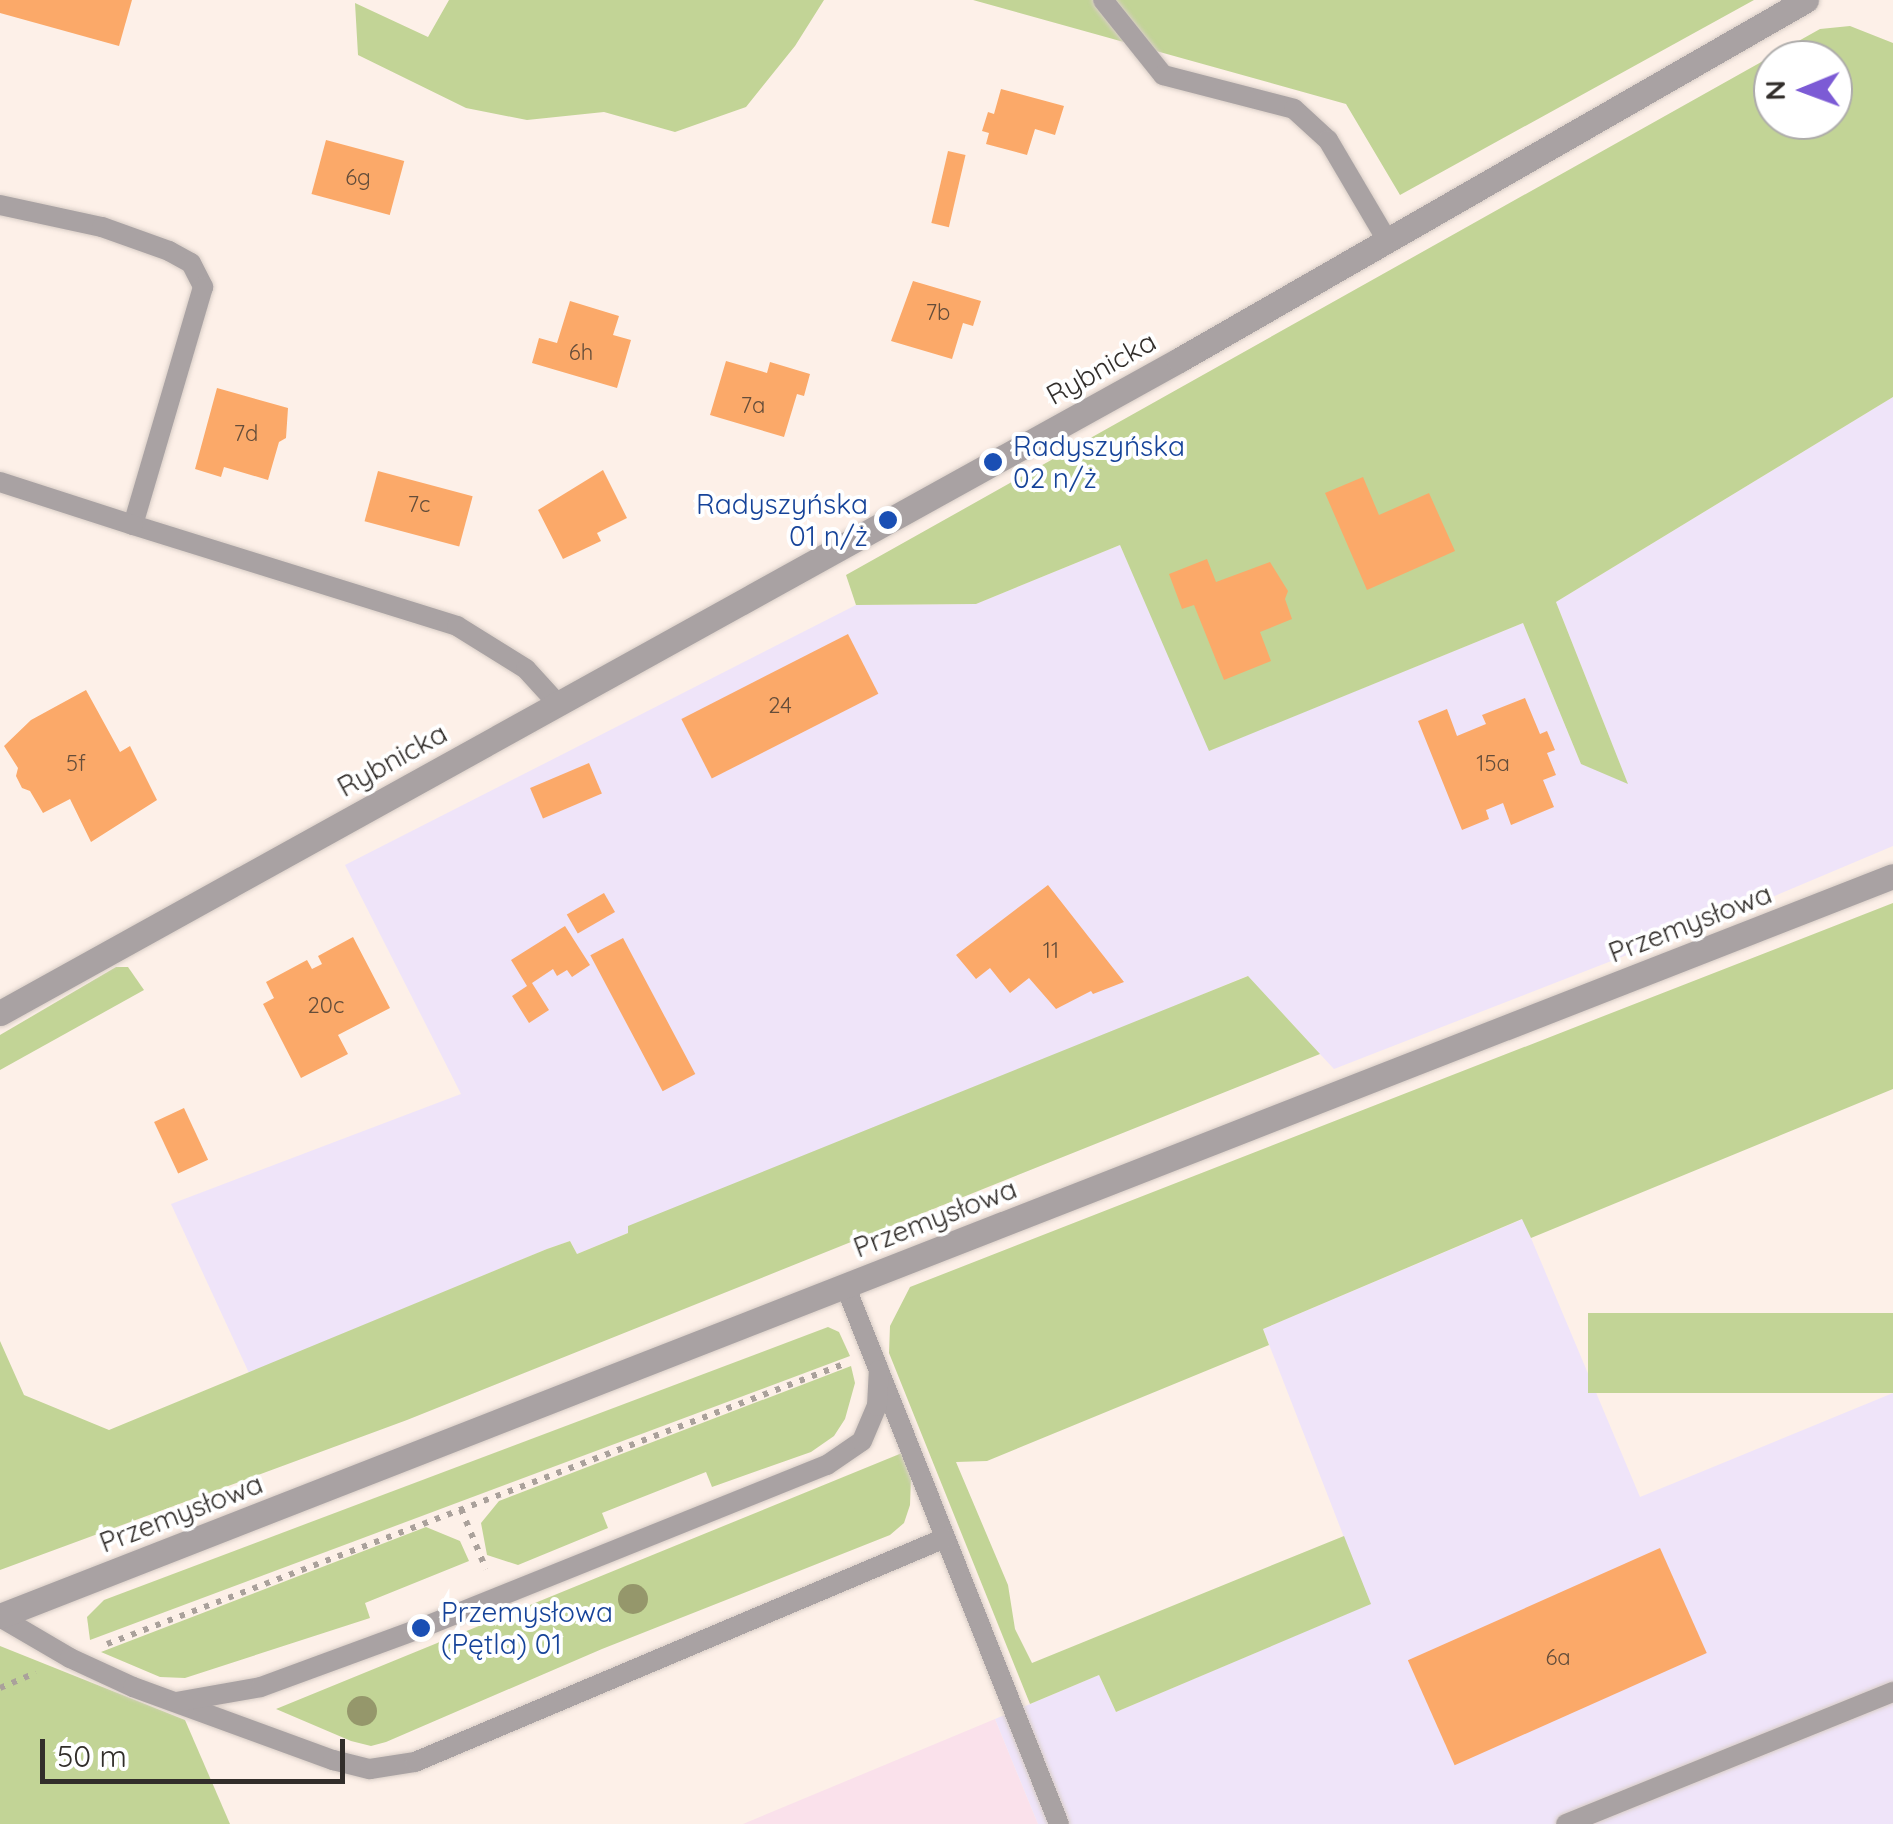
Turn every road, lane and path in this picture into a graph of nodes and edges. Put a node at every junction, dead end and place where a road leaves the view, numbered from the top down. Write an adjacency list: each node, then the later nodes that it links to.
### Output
1 (1103, 0): 4 (lane)
2 (1806, 0): 4 (street, Rybnicka)
3 (0, 205): 6 (lane)
4 (1387, 240): 7 (street, Rybnicka)
5 (0, 482): 6 (lane)
6 (133, 525): 7 (lane)
7 (557, 702): 9 (street, Rybnicka)
8 (1893, 876): 10 (street, Przemysłowa)
9 (0, 1014)
10 (845, 1285): 11 (lane); 15 (street, Przemysłowa)
11 (876, 1362): 12 (path); 13 (lane); 14 (lane)
12 (461, 1509): 14 (path); 16 (path)
13 (945, 1538): 19 (lane); 21 (lane)
14 (498, 1598): 19 (lane)
15 (0, 1617): 16 (lane)
16 (70, 1658): 17 (path); 19 (lane)
17 (0, 1688)
18 (1893, 1692): 20 (lane)
19 (174, 1702)
20 (1589, 1820): 22 (lane)
21 (1058, 1824)
22 (1566, 1824)

